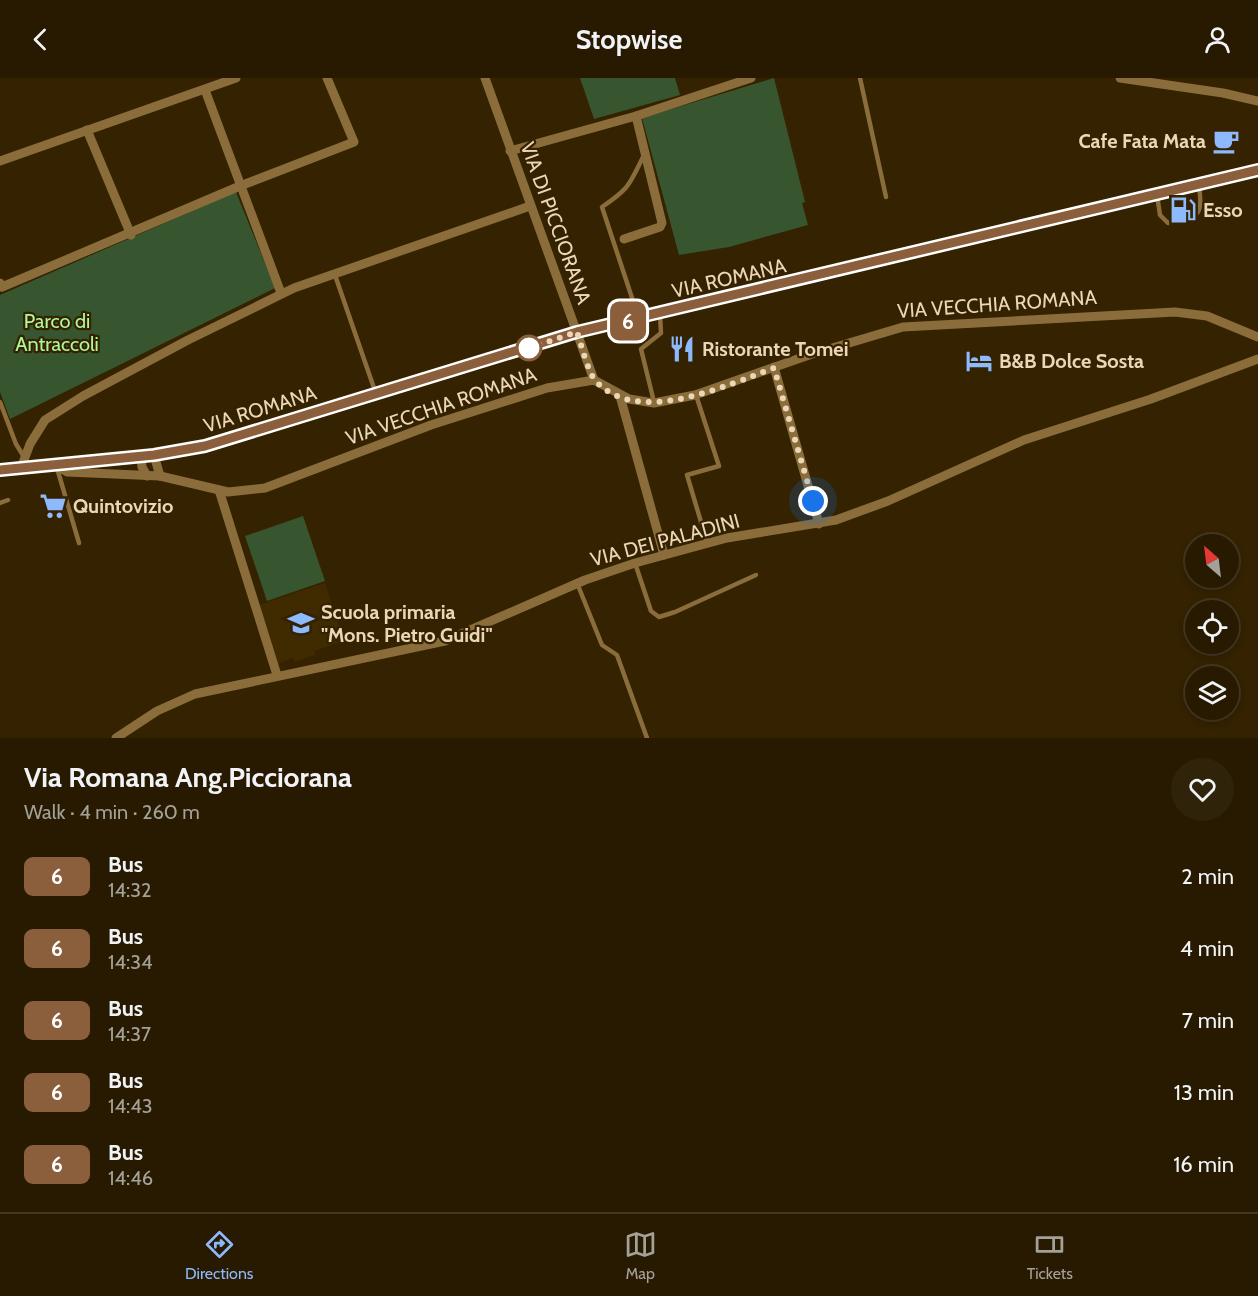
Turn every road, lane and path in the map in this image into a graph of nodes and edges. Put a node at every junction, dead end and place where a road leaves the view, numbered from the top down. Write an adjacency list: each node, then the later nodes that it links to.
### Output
1 (236, 78): 8 (street)
2 (327, 78): 17 (street)
3 (485, 78): 12 (street, VIA DI PICCIORANA)
4 (751, 78): 7 (street)
5 (860, 78): 19 (lane)
6 (1120, 78): 9 (street)
7 (739, 80): 10 (street)
8 (205, 90): 11 (street); 17 (street)
9 (1258, 101)
10 (636, 116): 12 (street); 13 (street)
11 (87, 130): 14 (street); 21 (street)
12 (510, 151): 20 (street, VIA DI PICCIORANA)
13 (645, 153): 22 (street); 27 (lane)
14 (0, 161)
15 (1258, 170): 16 (main road, VIA ROMANA)
16 (1199, 184): 18 (main road, VIA ROMANA); 18 (lane)
17 (240, 186): 21 (street); 25 (street)
18 (1157, 195): 26 (main road, VIA ROMANA)
19 (886, 198)
20 (530, 206): 25 (street); 28 (street, VIA DI PICCIORANA)
21 (131, 235): 24 (street)
22 (624, 239)
23 (336, 278): 33 (lane)
24 (0, 283)
25 (281, 293): 40 (street)
26 (660, 314): 27 (main road, VIA ROMANA); 37 (lane)
27 (638, 318): 28 (main road, VIA ROMANA)
28 (577, 332): 32 (street, VIA DI PICCIORANA); 33 (main road, VIA ROMANA)
29 (1258, 337): 31 (street, VIA VECCHIA ROMANA)
30 (1258, 359): 48 (street, VIA DEI PALADINI)
31 (774, 368): 34 (street, VIA VECCHIA ROMANA); 48 (street)
32 (594, 380): 35 (street, VIA VECCHIA ROMANA); 45 (street, VIA VECCHIA ROMANA)
33 (376, 394): 38 (main road, VIA ROMANA)
34 (696, 394): 37 (street, VIA VECCHIA ROMANA); 49 (lane)
35 (620, 396): 37 (street, VIA VECCHIA ROMANA); 51 (street)
36 (0, 402): 40 (lane)
37 (654, 403)
38 (154, 455): 39 (main road, VIA ROMANA); 44 (street)
39 (141, 456): 41 (main road, VIA ROMANA); 43 (street)
40 (23, 463): 41 (main road, VIA ROMANA); 42 (main road, VIA ROMANA)
41 (56, 465): 43 (street, VIA VECCHIA ROMANA); 50 (lane)
42 (0, 470)
43 (147, 476): 44 (street, VIA VECCHIA ROMANA)
44 (160, 476): 45 (street, VIA VECCHIA ROMANA)
45 (219, 490): 55 (street)
46 (8, 500): 47 (lane)
47 (0, 503)
48 (819, 524): 49 (street, VIA DEI PALADINI)
49 (707, 542): 51 (street, VIA DEI PALADINI)
50 (79, 543)
51 (664, 555): 52 (street, VIA DEI PALADINI)
52 (635, 563): 53 (lane); 54 (street, VIA DEI PALADINI)
53 (756, 575)
54 (577, 584): 55 (street, VIA DEI PALADINI); 57 (lane)
55 (277, 675): 56 (street, VIA DEI PALADINI)
56 (116, 738)
57 (647, 738)

